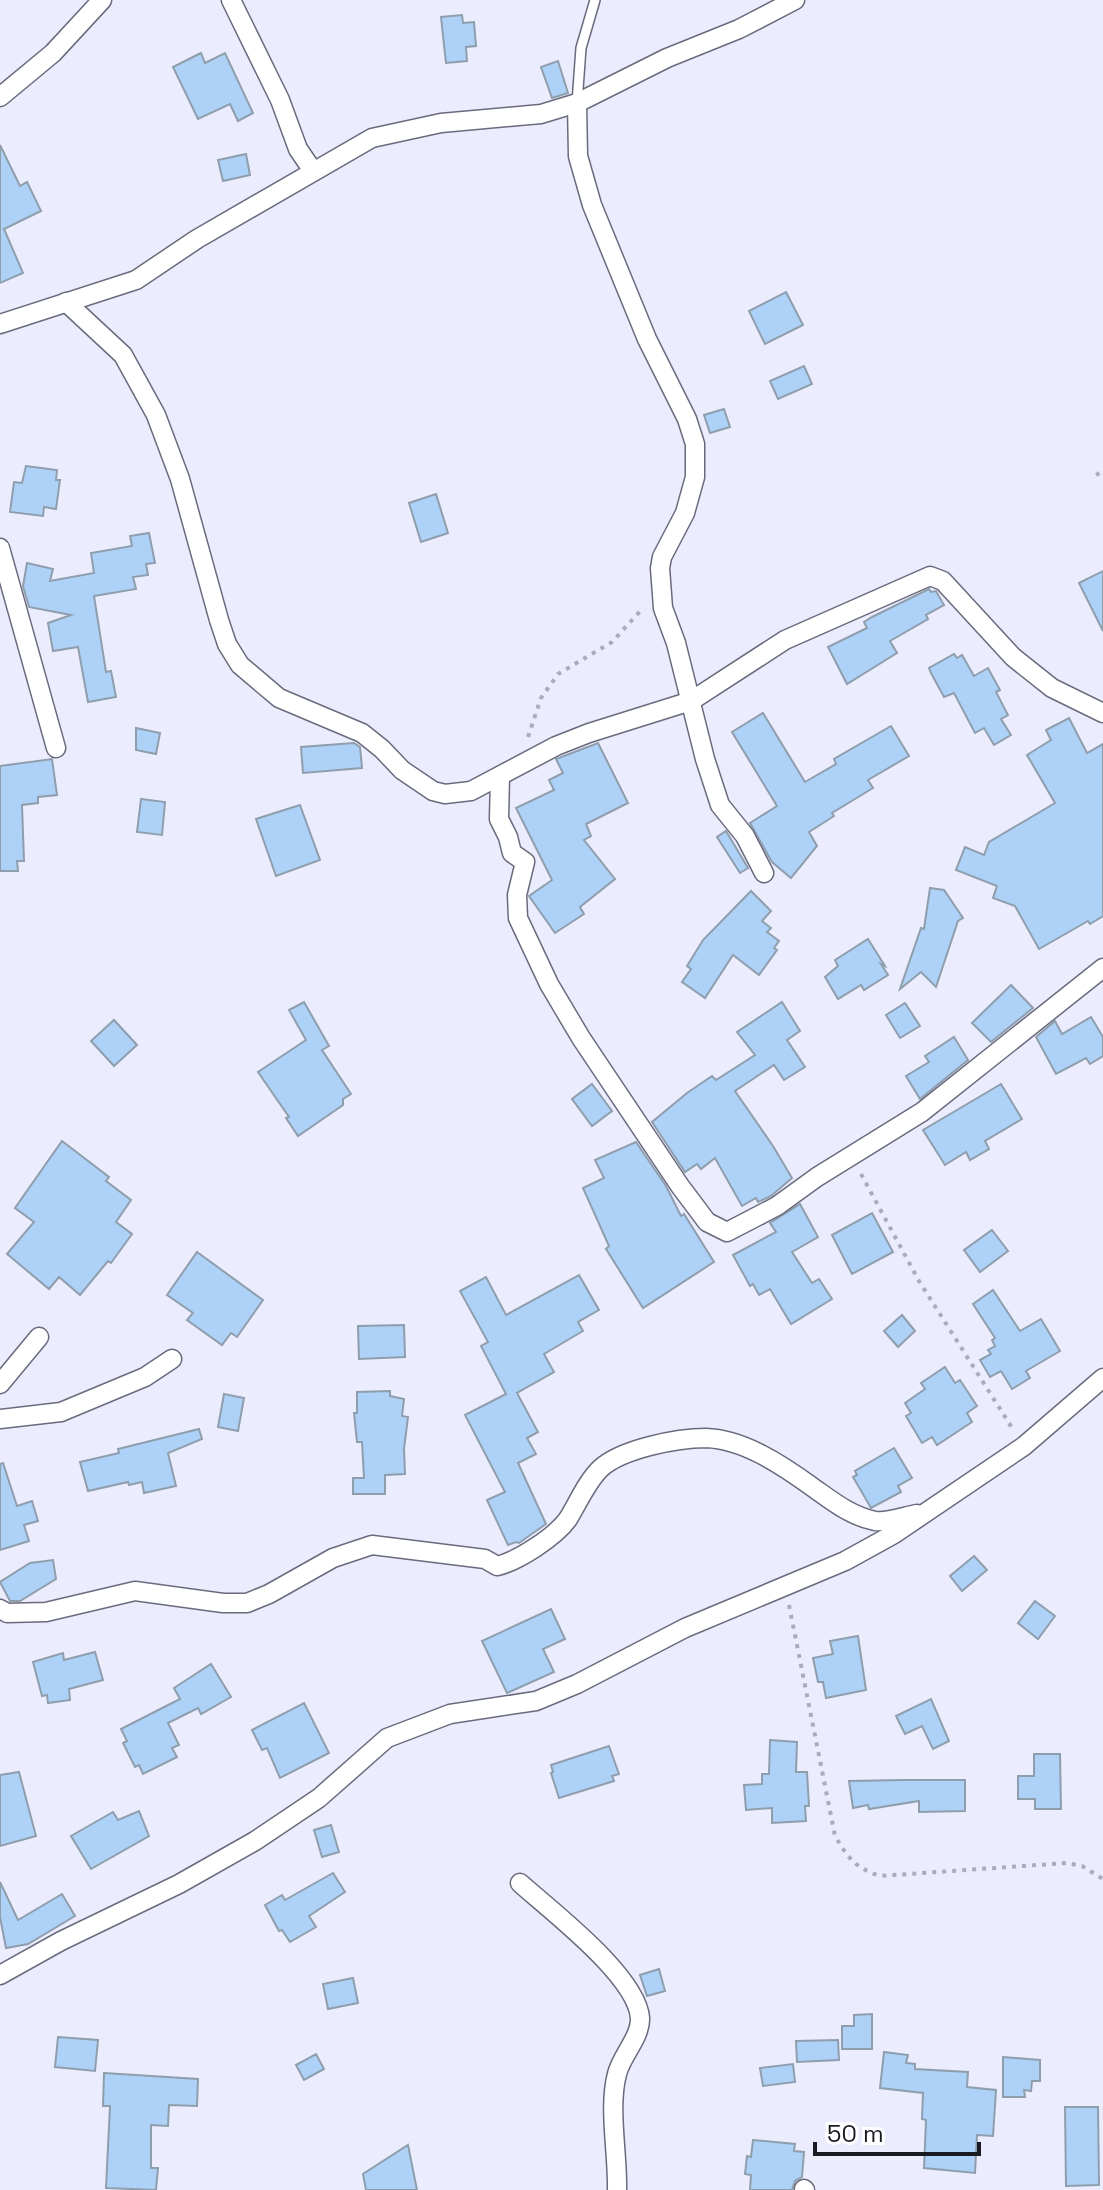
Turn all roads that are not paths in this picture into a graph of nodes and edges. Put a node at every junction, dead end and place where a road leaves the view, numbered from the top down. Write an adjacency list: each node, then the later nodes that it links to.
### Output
1 (102, 0): 5 (street)
2 (231, 0): 7 (street)
3 (595, 0): 6 (lane)
4 (795, 0): 6 (street)
5 (0, 97)
6 (577, 103): 7 (street); 11 (street)
7 (313, 171): 8 (street)
8 (66, 302): 9 (street); 14 (street)
9 (0, 324)
10 (0, 548): 13 (street)
11 (691, 701): 12 (street); 14 (street); 15 (street)
12 (1103, 713)
13 (56, 748)
14 (500, 776): 16 (street)
15 (764, 873)
16 (1103, 968)
17 (39, 1337): 20 (street)
18 (172, 1359): 21 (street)
19 (1103, 1378): 22 (street)
20 (0, 1384)
21 (0, 1419)
22 (930, 1511): 23 (street); 25 (street)
23 (0, 1609)
24 (520, 1883): 26 (street)
25 (0, 1975)
26 (617, 2190)

